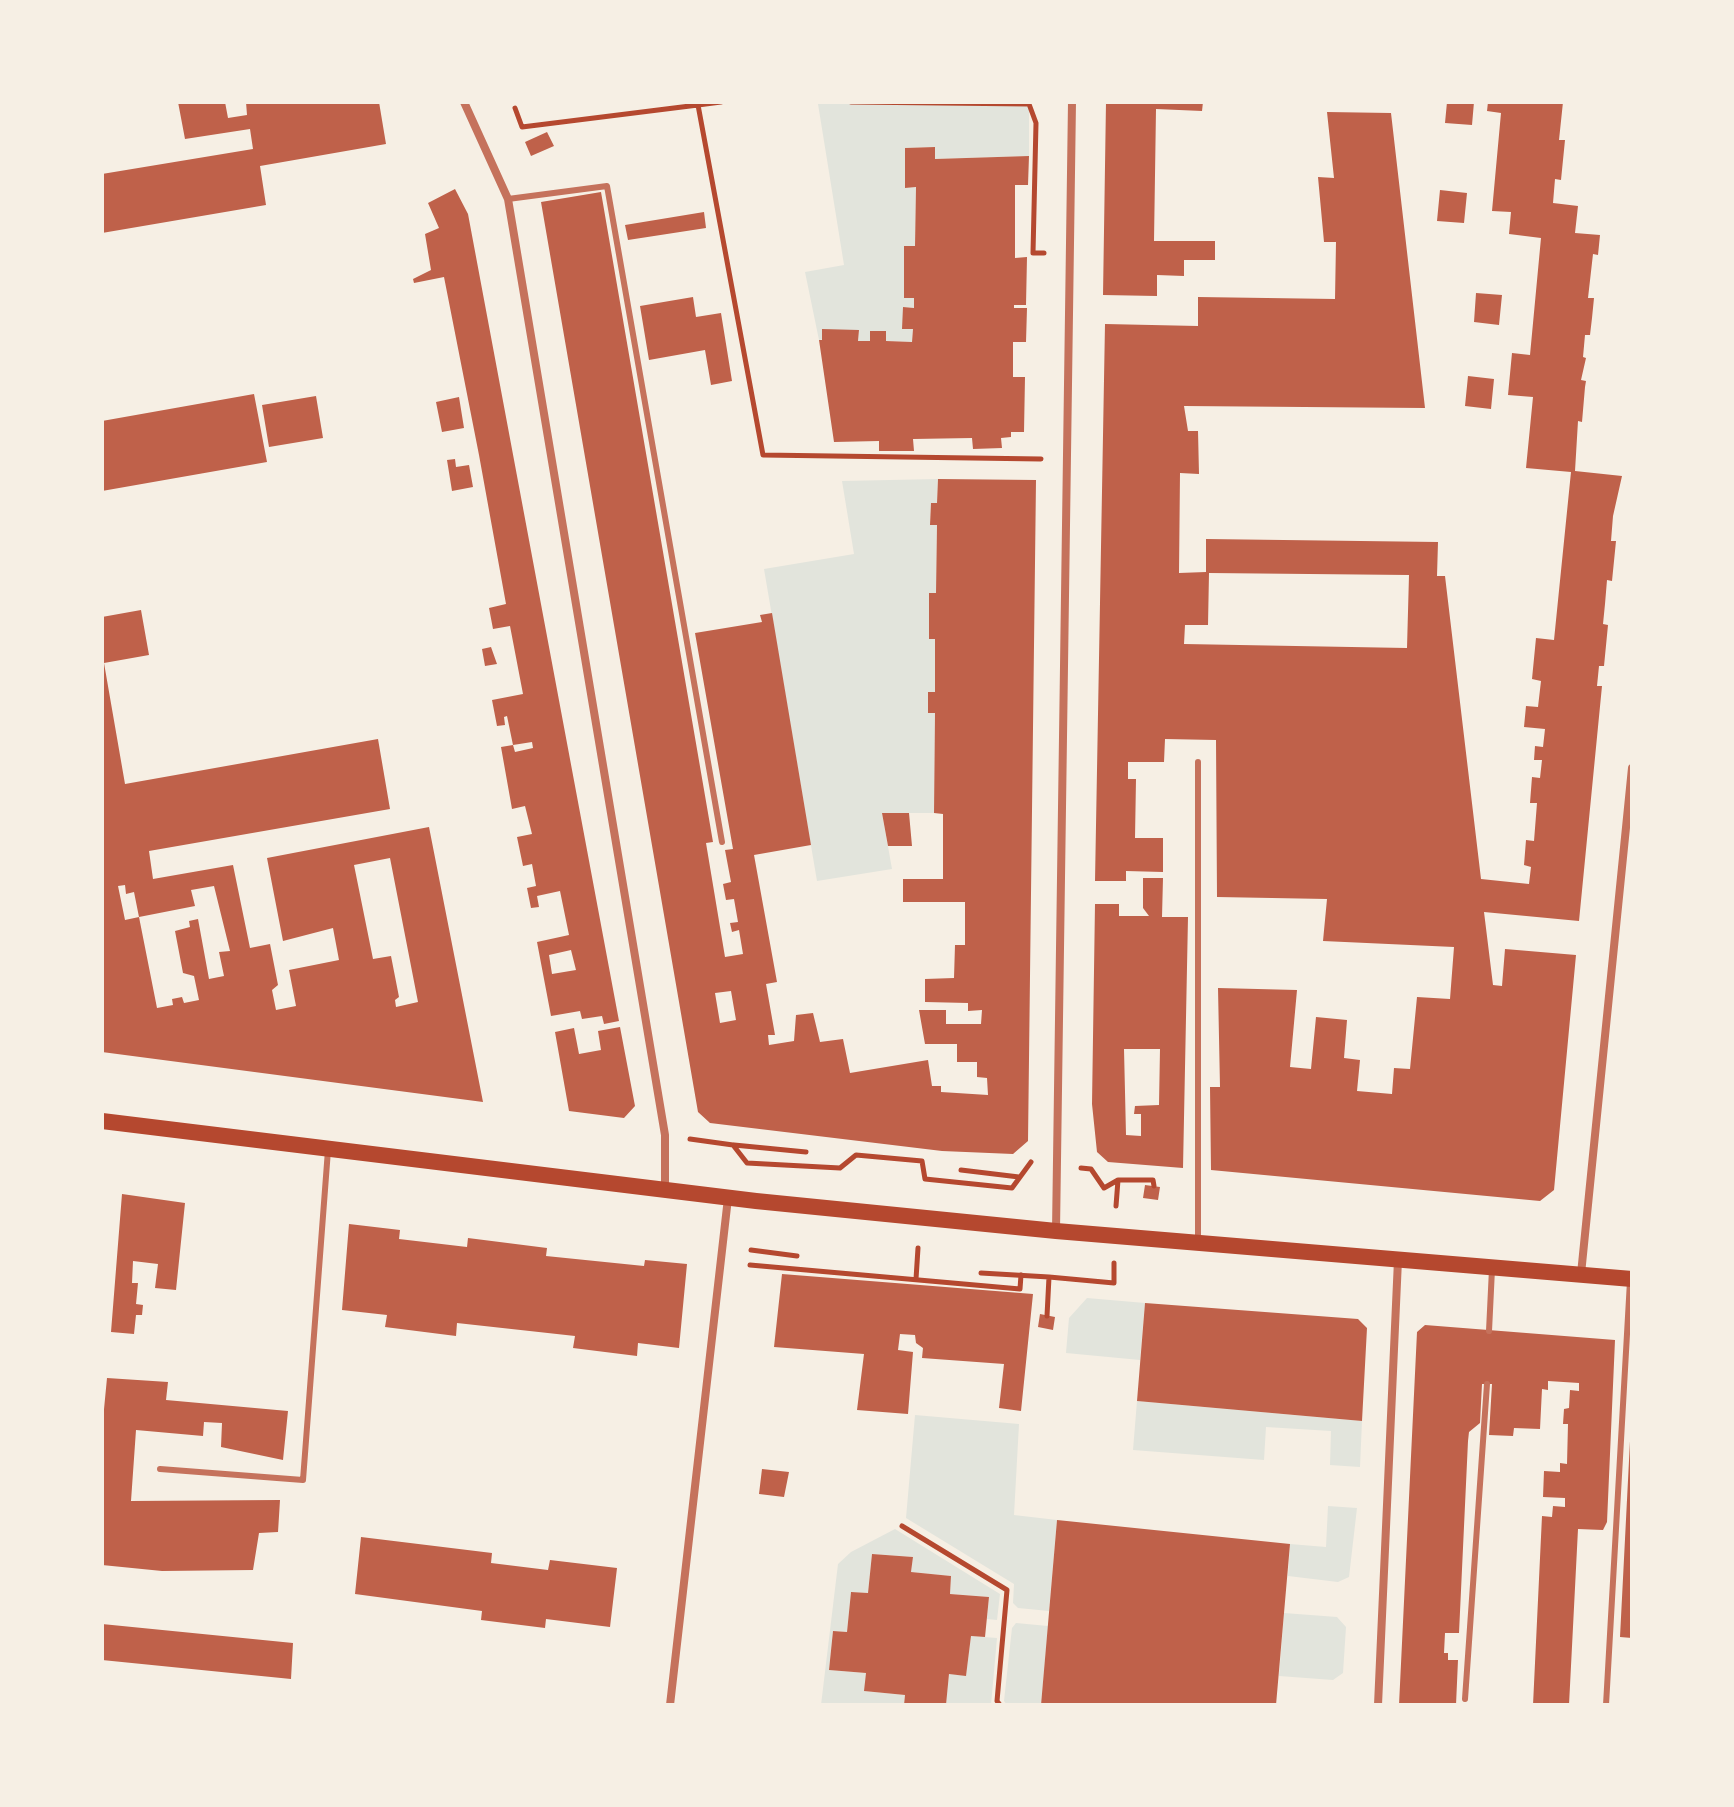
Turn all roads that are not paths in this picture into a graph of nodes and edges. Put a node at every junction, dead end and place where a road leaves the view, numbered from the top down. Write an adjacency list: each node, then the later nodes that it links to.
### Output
1 (464, 102): 3 (street)
2 (1072, 102): 11 (street)
3 (508, 199): 6 (lane); 9 (street)
4 (1198, 762): 12 (lane)
5 (1632, 768): 15 (street)
6 (722, 842)
7 (102, 1121): 8 (main road)
8 (328, 1150): 9 (main road); 19 (lane)
9 (665, 1192): 10 (main road)
10 (728, 1198): 11 (main road); 21 (street)
11 (1056, 1231): 12 (main road)
12 (1198, 1242): 13 (main road)
13 (1398, 1259): 14 (main road); 22 (street)
14 (1492, 1266): 15 (main road); 17 (lane)
15 (1581, 1274): 16 (main road)
16 (1631, 1279): 23 (lane)
17 (1489, 1331)
18 (1487, 1384): 20 (lane)
19 (160, 1469)
20 (1465, 1699)
21 (670, 1705)
22 (1378, 1705)
23 (1606, 1705)

